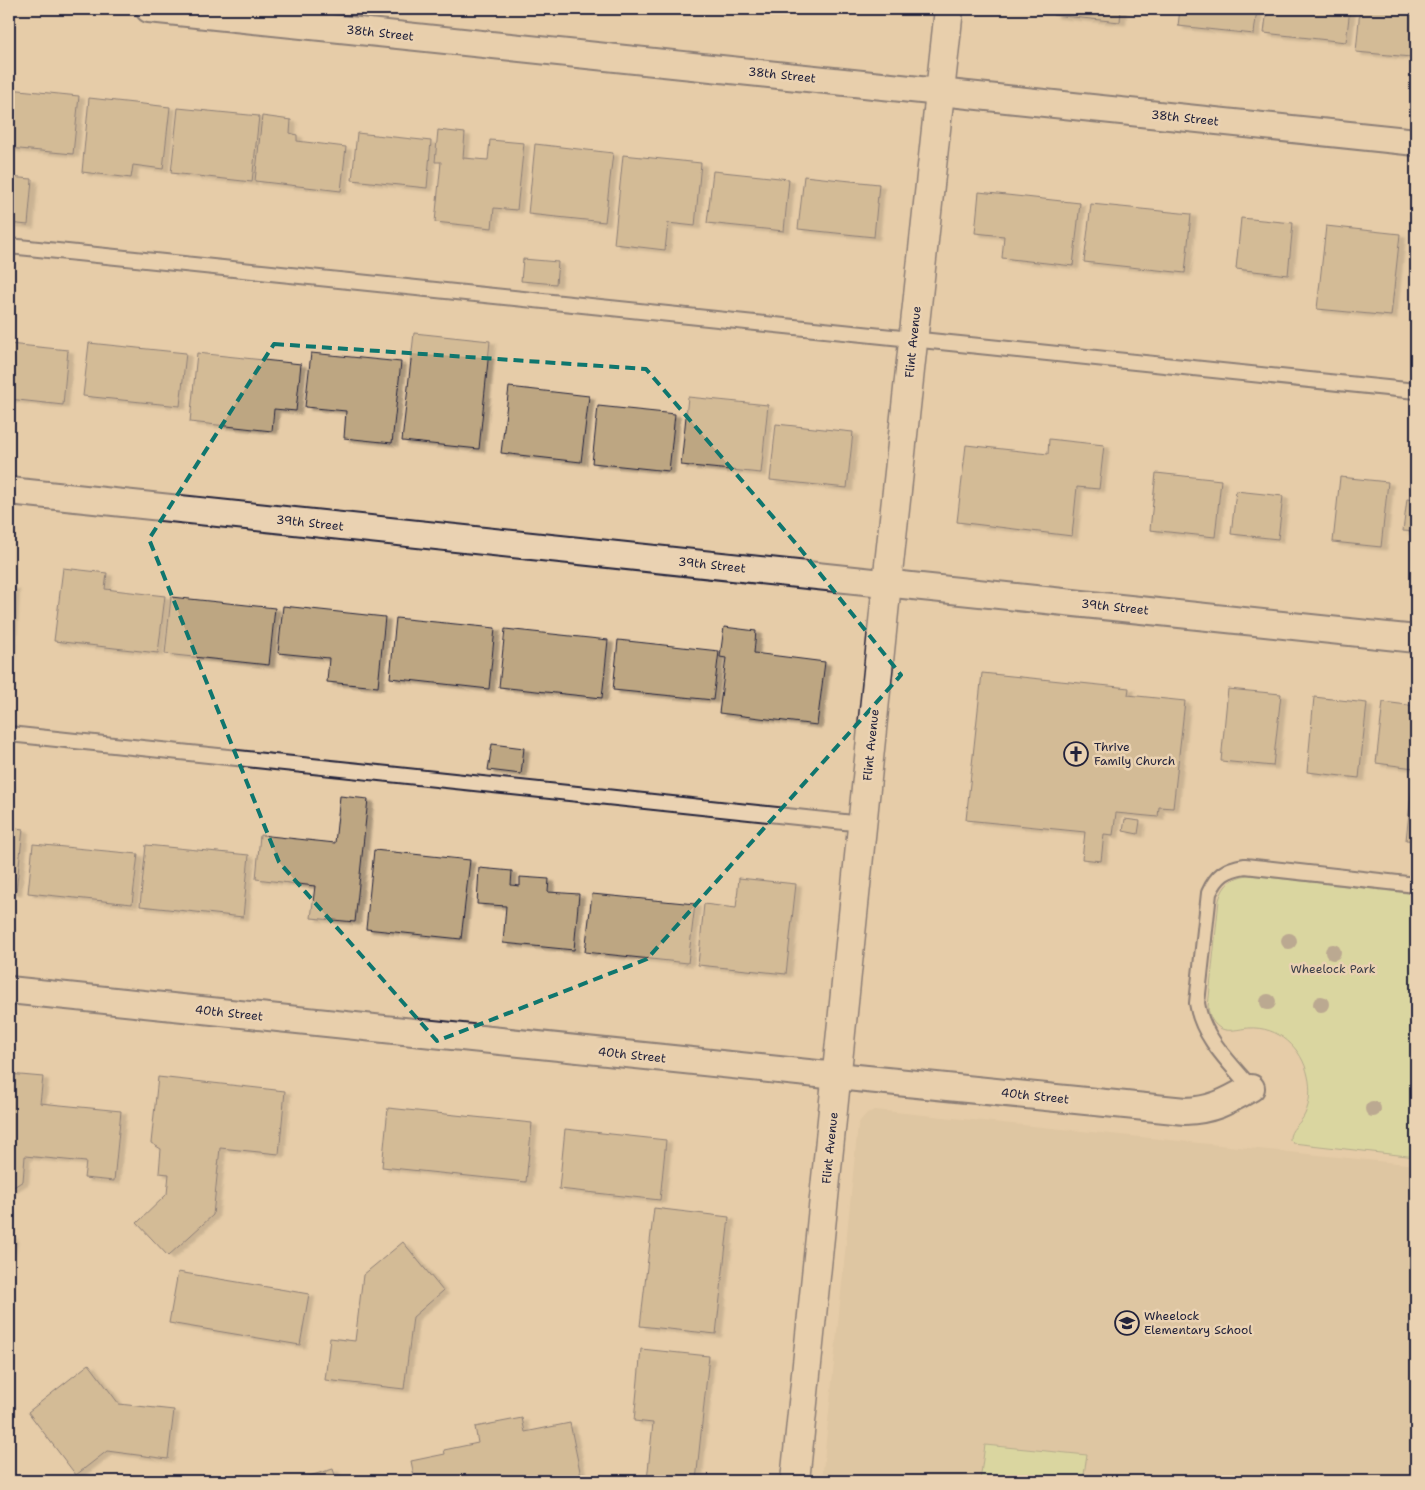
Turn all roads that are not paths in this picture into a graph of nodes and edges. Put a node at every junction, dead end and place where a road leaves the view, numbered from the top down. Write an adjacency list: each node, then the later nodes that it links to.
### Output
1 (149, 9): 3 (street, 38th Street)
2 (949, 9): 3 (street, Flint Avenue)
3 (940, 92): 4 (street, 38th Street); 6 (street, Flint Avenue)
4 (1416, 142)
5 (9, 246): 6 (lane)
6 (914, 340): 7 (lane); 9 (street, Flint Avenue)
7 (1416, 391)
8 (9, 491): 9 (street, 39th Street)
9 (888, 583): 10 (street, 39th Street); 12 (street, Flint Avenue)
10 (1416, 639)
11 (9, 734): 12 (lane)
12 (863, 824): 15 (street, Flint Avenue)
13 (1416, 885): 16 (lane)
14 (9, 990): 15 (street, 40th Street)
15 (837, 1076): 16 (street, 40th Street); 17 (street, Flint Avenue)
16 (1251, 1088)
17 (795, 1481)

